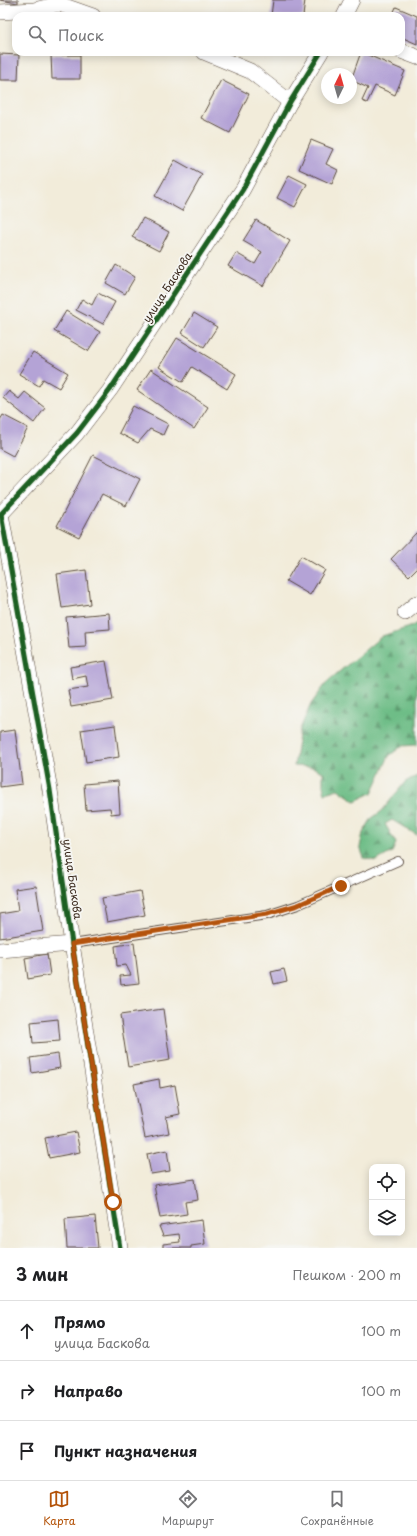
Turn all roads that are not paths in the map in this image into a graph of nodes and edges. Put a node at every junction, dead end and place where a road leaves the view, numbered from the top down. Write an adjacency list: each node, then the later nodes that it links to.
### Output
1 (352, 0): 5 (street)
2 (59, 2): 3 (street); 4 (street)
3 (0, 12)
4 (84, 12)
5 (346, 12)
6 (405, 52): 9 (street)
7 (214, 56): 10 (street)
8 (319, 56): 10 (street, улица Баскова)
9 (417, 57)
10 (290, 102): 11 (street, улица Баскова)
11 (1, 514): 15 (street, улица Баскова)
12 (417, 602): 13 (street)
13 (405, 614)
14 (398, 860): 15 (lane)
15 (72, 944): 16 (street); 17 (street, улица Баскова)
16 (0, 950)
17 (120, 1248)

